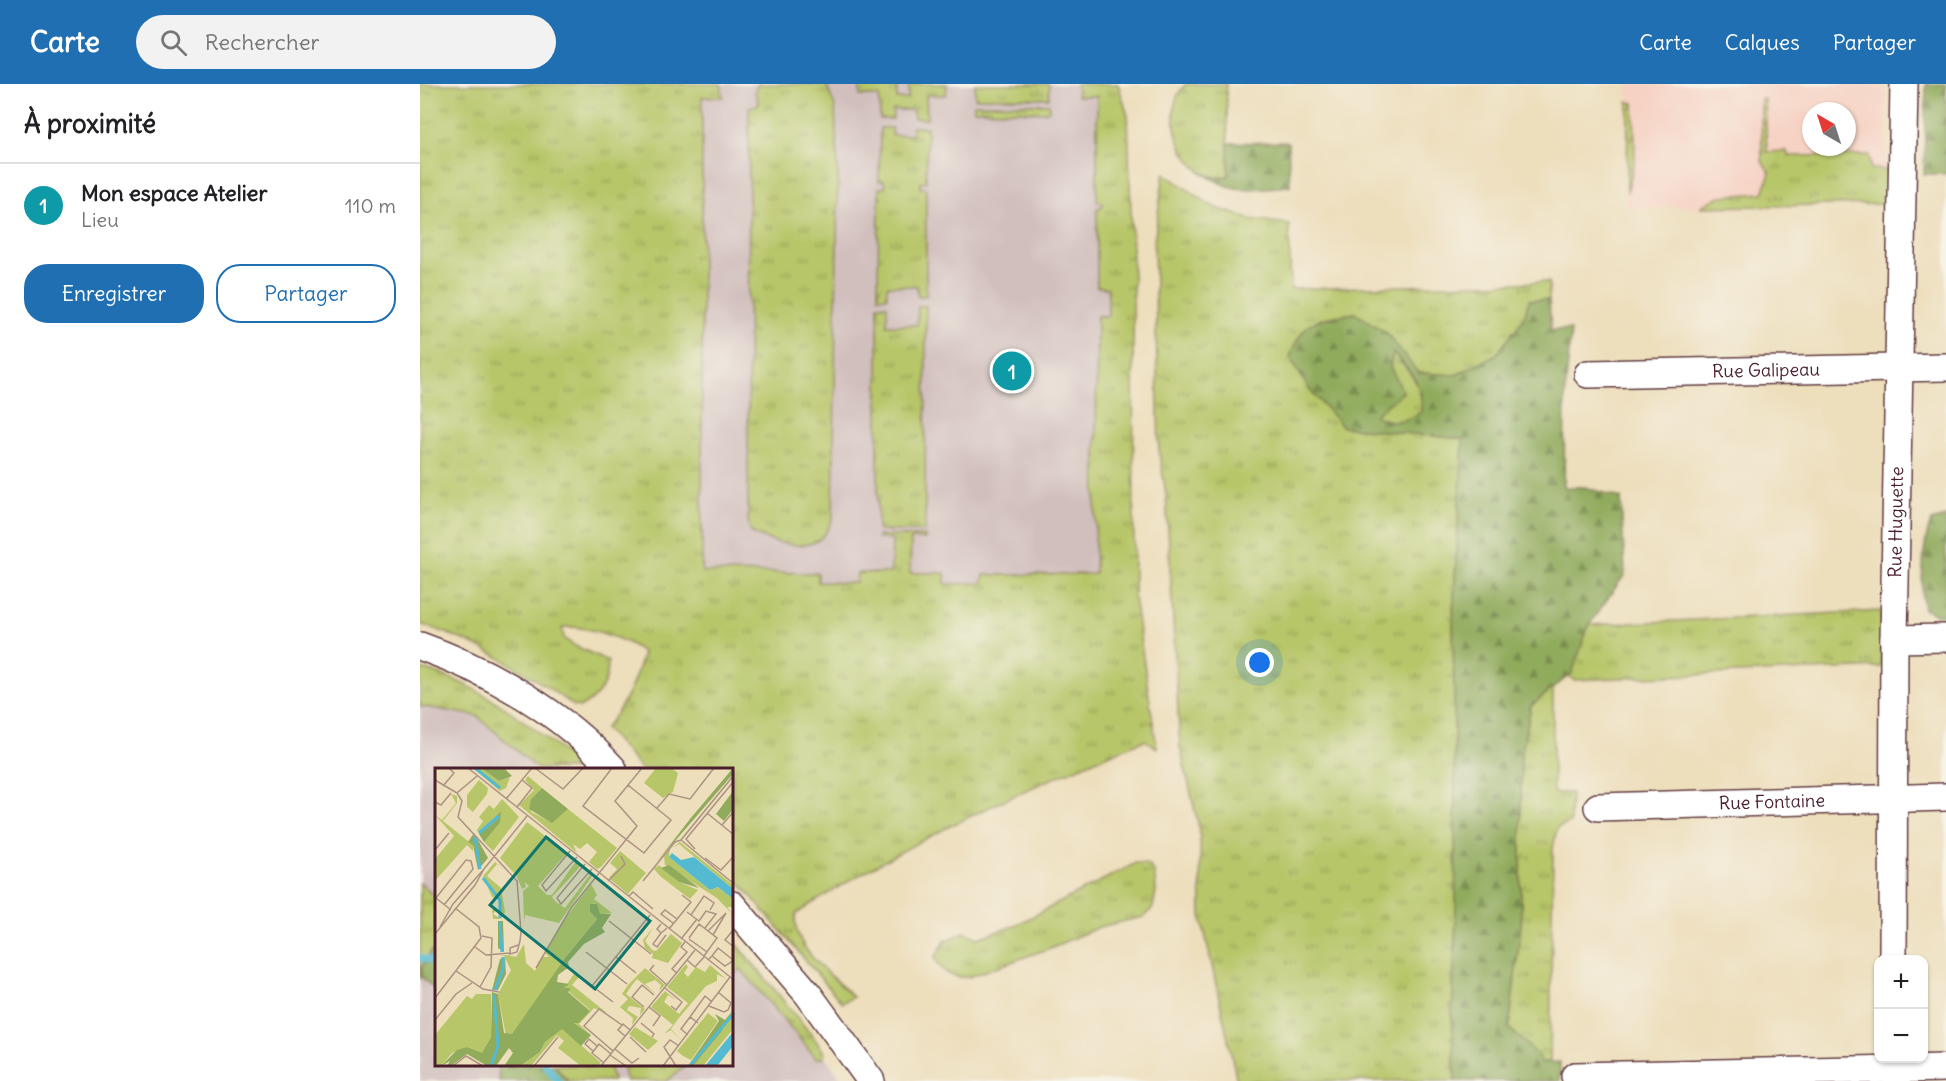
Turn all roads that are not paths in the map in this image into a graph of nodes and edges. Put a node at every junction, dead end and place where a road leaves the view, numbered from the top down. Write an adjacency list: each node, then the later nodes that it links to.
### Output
1 (1904, 84): 3 (street, Rue Huguette)
2 (1946, 367): 3 (street, Rue Galipeau)
3 (1900, 369): 4 (street, Rue Galipeau); 6 (street, Rue Huguette)
4 (1588, 374)
5 (1946, 638): 6 (street)
6 (1894, 639): 10 (street, Rue Huguette)
7 (420, 646): 8 (street)
8 (612, 768)
9 (1946, 797): 10 (street, Rue Fontaine)
10 (1894, 798): 11 (street, Rue Fontaine); 13 (street, Rue Huguette)
11 (1598, 807)
12 (734, 907): 17 (street)
13 (1893, 955)
14 (1892, 1064): 15 (street); 16 (street)
15 (1946, 1068)
16 (1575, 1076)
17 (871, 1081)

